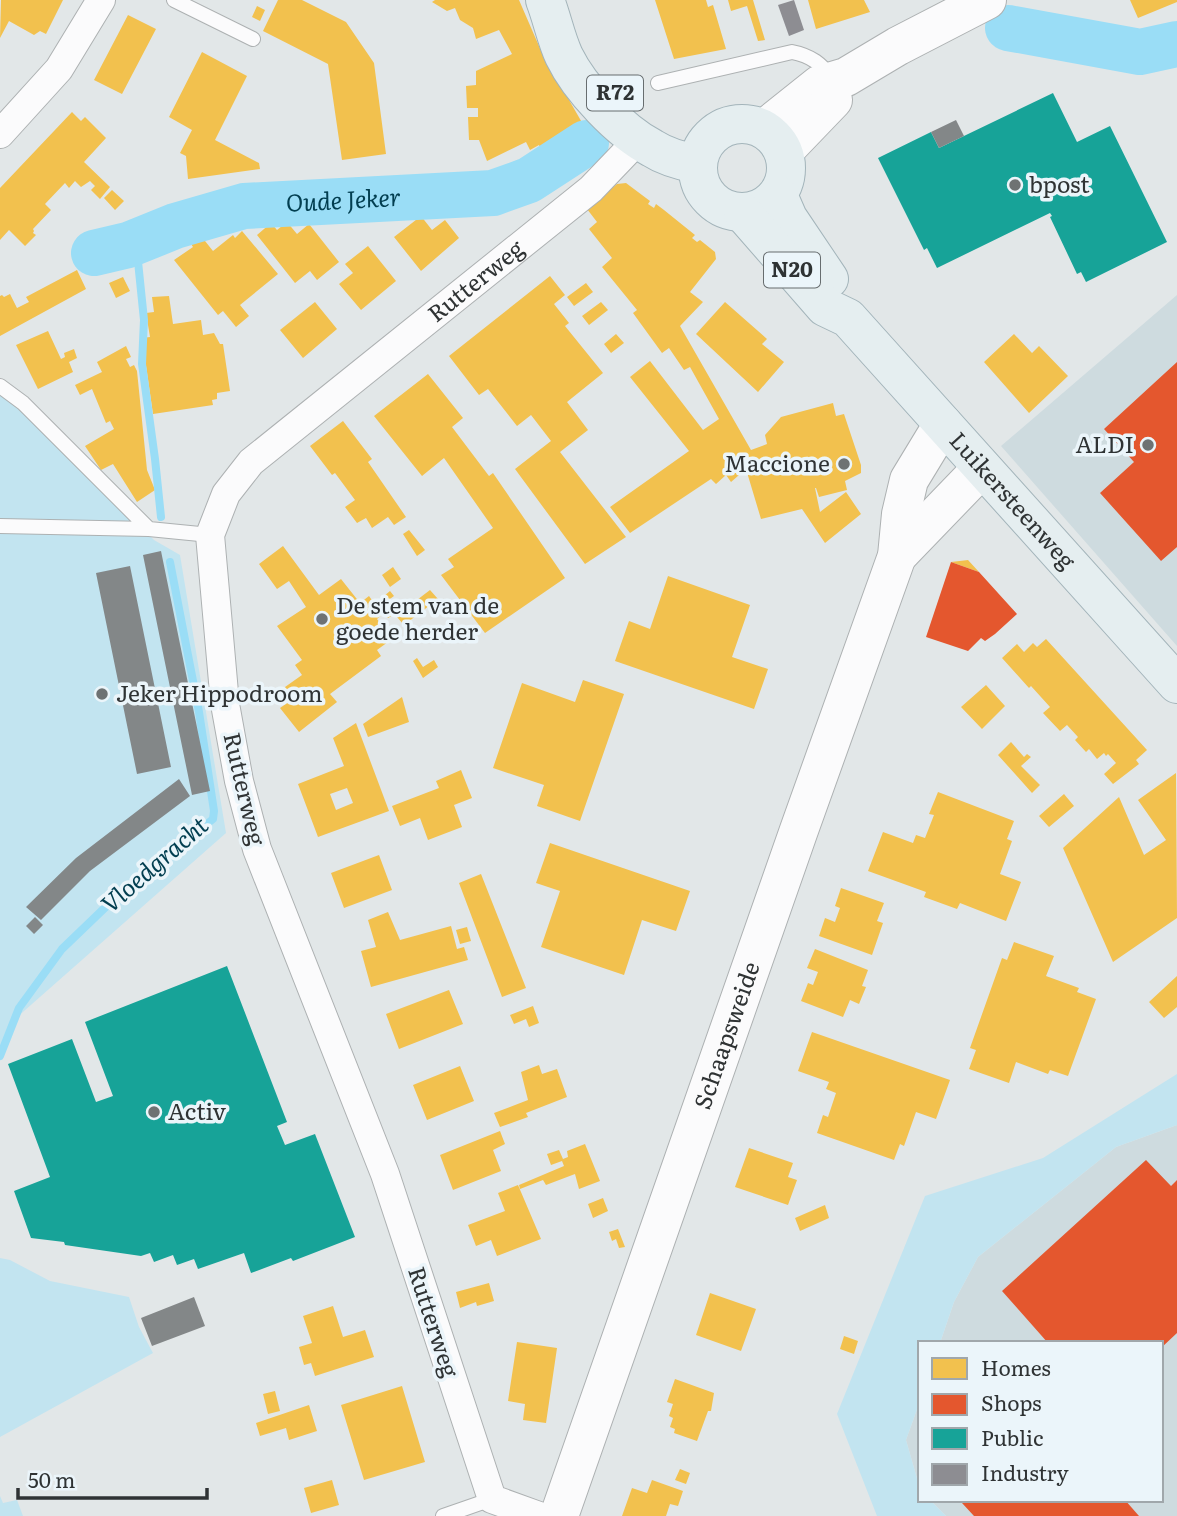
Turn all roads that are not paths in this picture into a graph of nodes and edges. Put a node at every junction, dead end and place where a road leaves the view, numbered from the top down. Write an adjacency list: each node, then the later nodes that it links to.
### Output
1 (101, 0): 8 (street)
2 (174, 0): 5 (lane)
3 (987, 0): 6 (street)
4 (547, 6): 9 (main road, R72); 11 (main road, R72)
5 (253, 39)
6 (840, 79): 7 (lane); 10 (street)
7 (658, 83)
8 (0, 134)
9 (638, 140): 11 (main road, R72); 20 (street, Rutterweg)
10 (774, 140): 11 (main road); 12 (main road)
11 (703, 152): 13 (main road)
12 (778, 195): 13 (main road); 14 (main road, Luikersteenweg / N20)
13 (743, 213): 14 (main road, Luikersteenweg / N20)
14 (848, 318): 16 (main road, Luikersteenweg / N20)
15 (0, 386): 19 (lane)
16 (943, 424): 17 (main road, Luikersteenweg / N20); 21 (street, Schaapsweide)
17 (982, 468): 21 (street, Schaapsweide); 22 (main road, Luikersteenweg / N20)
18 (0, 526): 19 (lane)
19 (149, 529): 20 (lane)
20 (210, 535): 23 (street, Rutterweg)
21 (897, 555): 26 (street, Schaapsweide)
22 (1177, 684)
23 (492, 1499): 24 (lane); 25 (street)
24 (443, 1516)
25 (539, 1516)
26 (559, 1516)

